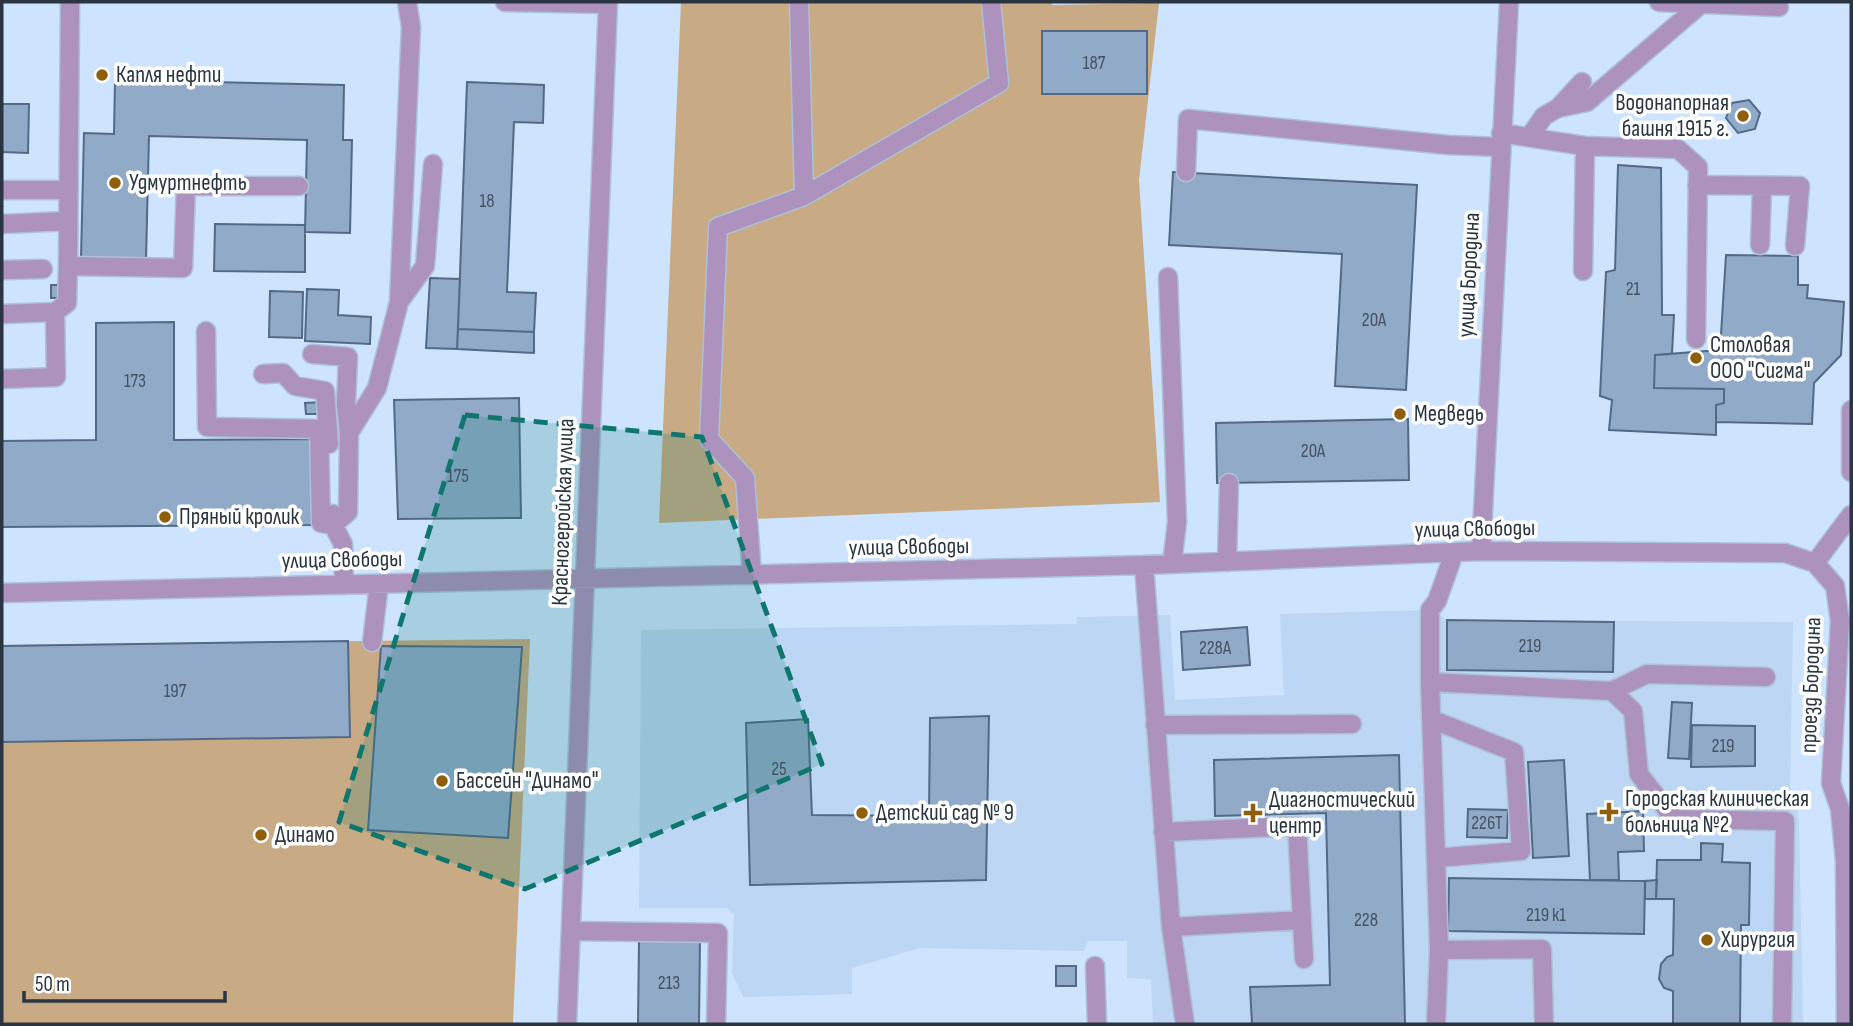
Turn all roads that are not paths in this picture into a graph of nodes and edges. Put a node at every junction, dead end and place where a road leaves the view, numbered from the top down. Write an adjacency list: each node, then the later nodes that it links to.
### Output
1 (70, 2): 22 (street)
2 (407, 2): 33 (street)
3 (505, 2): 8 (street)
4 (799, 2): 23 (street)
5 (991, 2): 23 (street)
6 (1509, 2): 14 (street, улица Бородина)
7 (1659, 2): 9 (street)
8 (608, 3): 54 (street, Красногеройская улица)
9 (1701, 4): 10 (street); 12 (street)
10 (1779, 7)
11 (1581, 82): 12 (street)
12 (1558, 108): 13 (street)
13 (1530, 136): 14 (street); 15 (street)
14 (1501, 140): 17 (street); 47 (street, улица Бородина)
15 (1585, 146): 18 (street); 31 (street)
16 (433, 164): 33 (street)
17 (1186, 173)
18 (1698, 185): 20 (street); 37 (street)
19 (299, 186): 28 (street)
20 (1762, 186): 26 (street); 27 (street)
21 (2, 190): 22 (street)
22 (68, 190): 24 (street)
23 (804, 196): 53 (street)
24 (68, 221): 25 (street); 28 (street)
25 (2, 224)
26 (1760, 245)
27 (1795, 246)
28 (68, 266): 34 (street)
29 (43, 269): 30 (street)
30 (2, 270)
31 (1583, 271)
32 (1168, 277): 51 (street)
33 (399, 302): 42 (street)
34 (55, 313): 35 (street); 40 (street)
35 (2, 314)
36 (206, 331): 46 (street)
37 (1696, 338)
38 (312, 354): 42 (street)
39 (264, 374): 46 (street)
40 (2, 379)
41 (1851, 410): 43 (street)
42 (349, 433): 46 (street)
43 (1851, 472)
44 (1229, 483): 49 (street)
45 (1851, 515): 50 (street)
46 (333, 526): 55 (street)
47 (1481, 551): 48 (street, улица Свободы); 50 (street, улица Свободы)
48 (1454, 554): 49 (street, улица Свободы); 60 (street)
49 (1227, 562): 51 (street, улица Свободы)
50 (1815, 563): 65 (street, проезд Бородина)
51 (1172, 564): 52 (street, улица Свободы)
52 (1144, 565): 53 (street, улица Свободы); 64 (street)
53 (752, 575): 54 (street, улица Свободы)
54 (584, 579): 56 (street, улица Свободы); 70 (street, Красногеройская улица)
55 (344, 584): 56 (street, улица Свободы); 57 (street, улица Свободы)
56 (379, 584): 58 (street)
57 (2, 593)
58 (372, 642)
59 (1766, 677): 61 (street)
60 (1430, 682): 61 (street); 62 (street)
61 (1612, 691): 80 (street)
62 (1431, 719): 67 (street); 67 (street)
63 (1352, 724): 64 (street)
64 (1155, 725): 66 (street)
65 (1845, 809): 81 (street, проезд Бородина)
66 (1163, 832): 68 (street); 69 (street)
67 (1436, 858): 71 (street)
68 (1302, 920): 69 (street); 72 (street)
69 (1171, 927): 77 (street)
70 (571, 931): 74 (street, Красногеройская улица); 75 (street)
71 (1439, 950): 78 (street); 79 (street)
72 (1304, 960)
73 (1095, 966): 76 (street)
74 (567, 1024)
75 (716, 1024)
76 (1097, 1024)
77 (1185, 1024)
78 (1436, 1024)
79 (1544, 1024)
80 (1782, 1024)
81 (1846, 1024)

